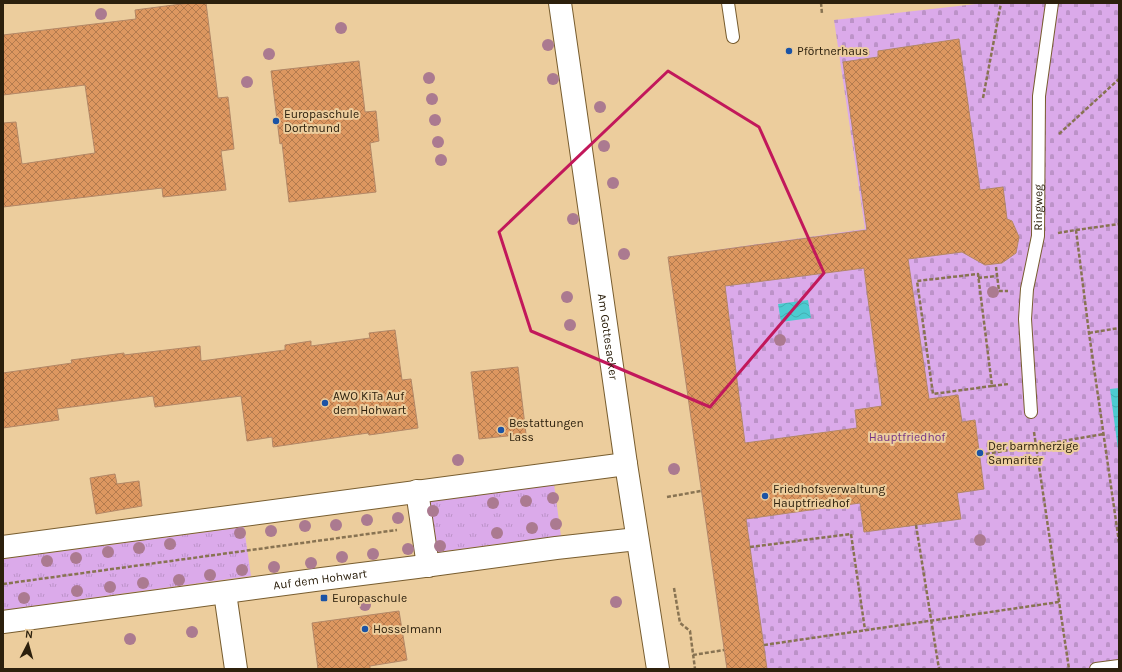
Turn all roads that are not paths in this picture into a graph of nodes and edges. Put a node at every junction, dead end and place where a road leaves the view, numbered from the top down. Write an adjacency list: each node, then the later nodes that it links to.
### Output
1 (560, 3): 6 (street, Am Gottesacker)
2 (728, 3): 4 (lane)
3 (1052, 3): 5 (lane, Ringweg)
4 (733, 37)
5 (1031, 412)
6 (626, 464): 7 (street); 8 (street, Am Gottesacker)
7 (417, 491): 9 (street); 10 (street)
8 (637, 539): 10 (street, Auf dem Hohwart); 15 (street, Am Gottesacker)
9 (3, 547)
10 (428, 566): 11 (street, Auf dem Hohwart)
11 (225, 593): 12 (street, Auf dem Hohwart); 14 (street)
12 (3, 622)
13 (1119, 666): 16 (lane)
14 (236, 669)
15 (658, 669)
16 (1096, 669)

